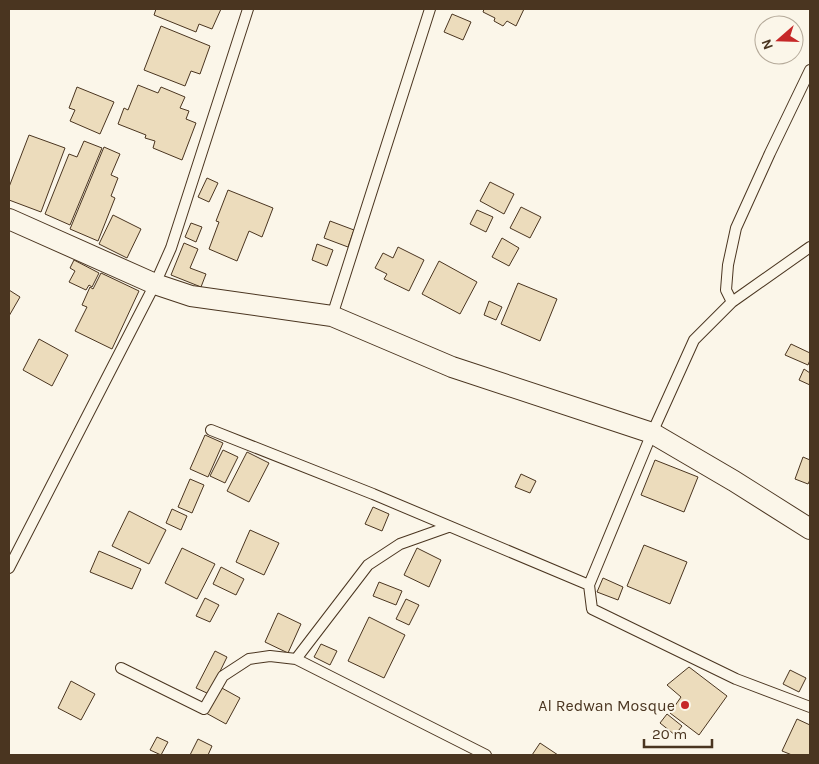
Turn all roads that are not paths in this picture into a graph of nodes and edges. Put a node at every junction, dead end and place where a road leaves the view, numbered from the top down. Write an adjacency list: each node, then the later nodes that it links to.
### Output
1 (248, 9): 6 (lane)
2 (430, 9): 8 (lane)
3 (810, 70): 7 (lane)
4 (9, 219): 6 (street)
5 (810, 247): 7 (lane)
6 (154, 284): 8 (street); 13 (lane)
7 (732, 302): 10 (lane)
8 (332, 316): 10 (street)
9 (211, 430): 11 (lane)
10 (652, 433): 12 (street); 14 (lane)
11 (448, 527): 14 (lane); 15 (lane)
12 (810, 529)
13 (9, 568)
14 (589, 585): 17 (lane)
15 (296, 659): 16 (lane); 18 (lane)
16 (121, 668)
17 (810, 707)
18 (486, 755)

